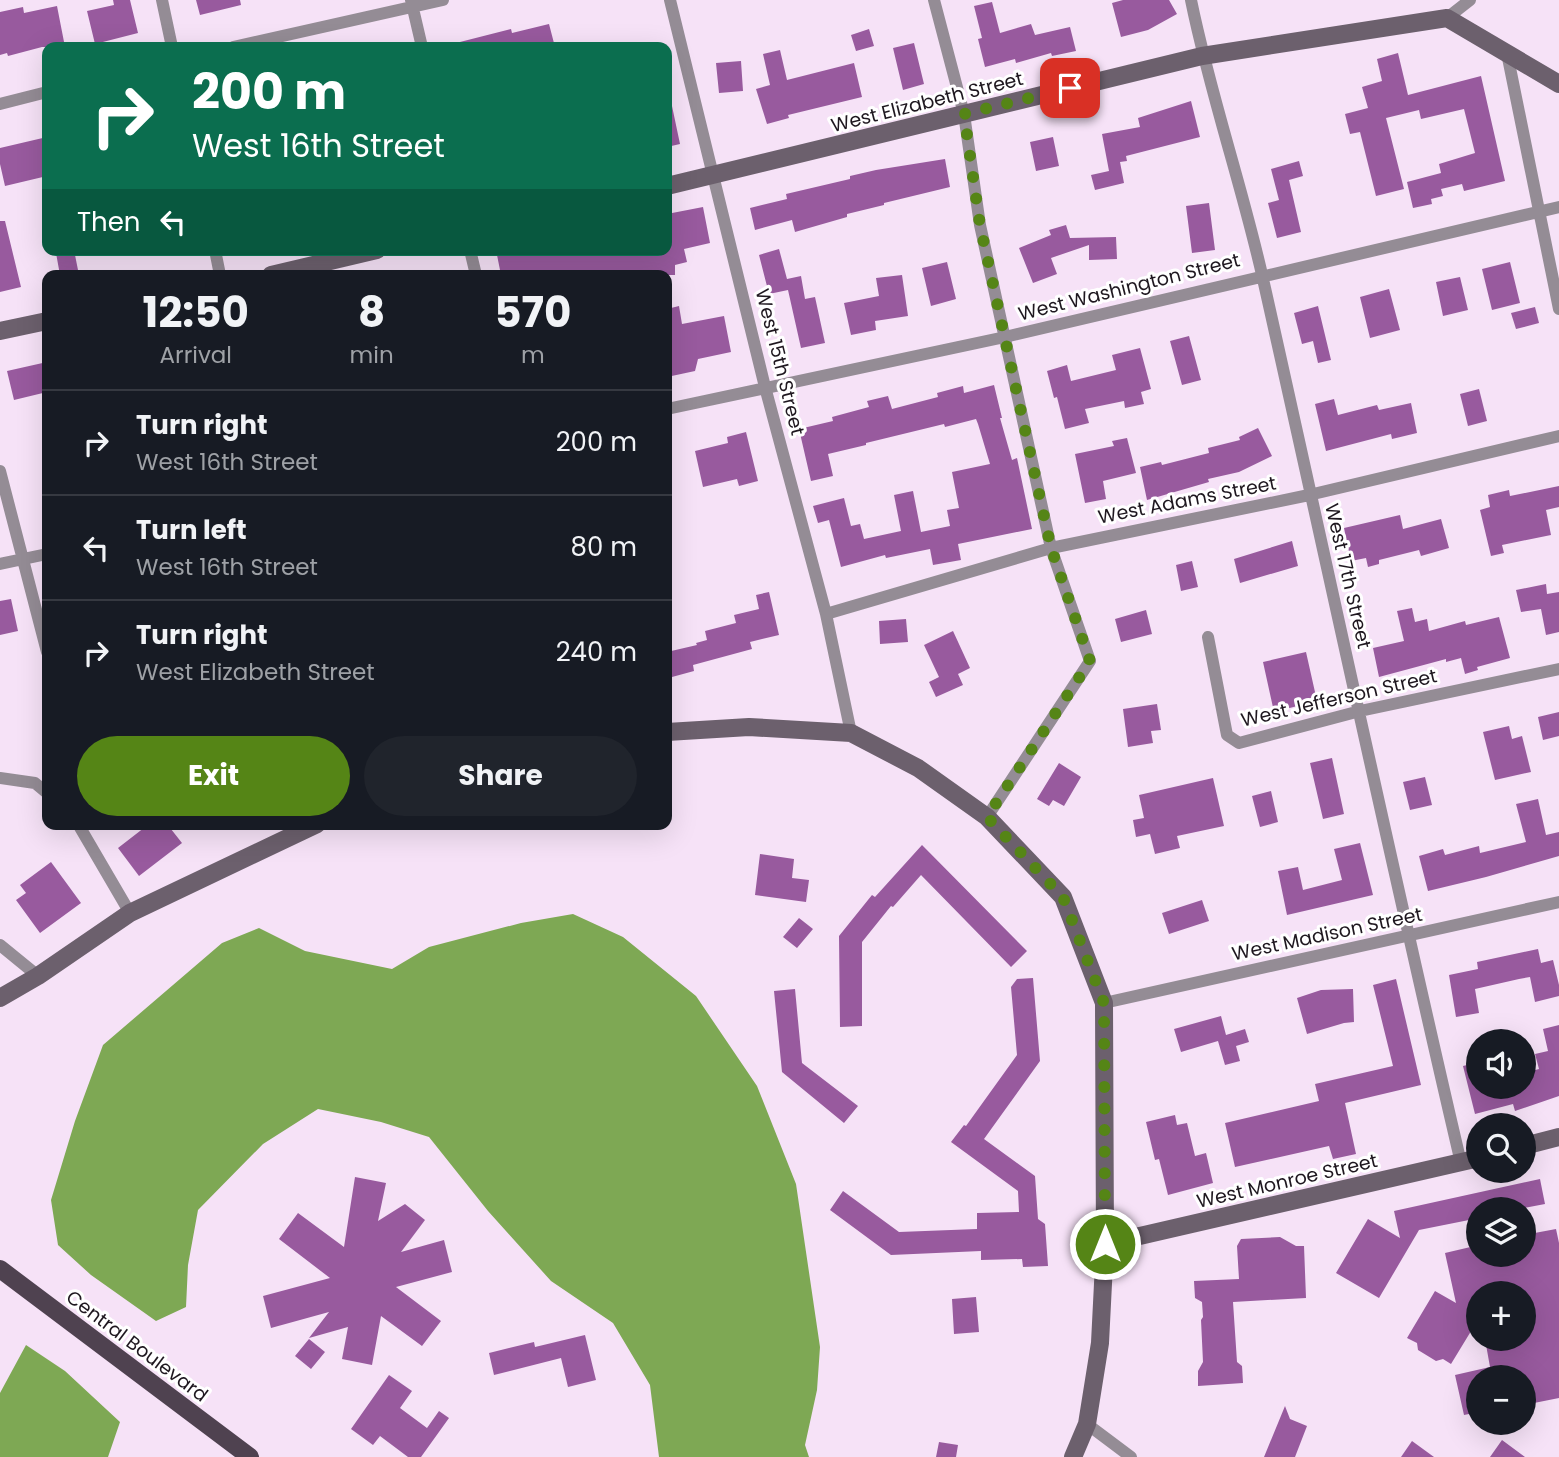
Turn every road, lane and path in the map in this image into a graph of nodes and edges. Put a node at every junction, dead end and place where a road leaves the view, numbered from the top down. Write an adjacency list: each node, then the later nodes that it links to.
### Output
1 (162, 0): 9 (street)
2 (443, 0): 7 (street)
3 (670, 0): 18 (street, West 15th Street)
4 (934, 0): 17 (street)
5 (1191, 0): 13 (street, West 17th Street)
6 (1470, 0): 8 (street)
7 (412, 3): 10 (street); 11 (street)
8 (1447, 18): 12 (street); 13 (street, West Elizabeth Street)
9 (171, 42)
10 (253, 42)
11 (421, 42)
12 (1507, 54): 14 (street); 21 (street)
13 (1202, 56): 17 (street, West Elizabeth Street); 24 (street, West 17th Street)
14 (1559, 84)
15 (42, 93): 16 (street)
16 (0, 104)
17 (964, 114): 18 (street, West Elizabeth Street); 28 (street)
18 (715, 176): 19 (street, West Elizabeth Street); 29 (street, West 15th Street)
19 (672, 185)
20 (1559, 207): 21 (street, West Washington Street)
21 (1540, 211): 24 (street, West Washington Street); 25 (street)
22 (352, 256): 23 (street)
23 (292, 270)
24 (1262, 275): 28 (street, West Washington Street); 33 (street, West 17th Street)
25 (1559, 309)
26 (42, 322): 27 (street)
27 (0, 331)
28 (1005, 337): 29 (street, West Washington Street); 34 (street)
29 (765, 387): 30 (street, West Washington Street); 38 (street, West 15th Street)
30 (672, 408)
31 (1559, 436): 33 (street, West Adams Street)
32 (0, 471): 36 (street)
33 (1309, 495): 34 (street, West Adams Street); 42 (street, West 17th Street)
34 (1051, 548): 38 (street, West Adams Street); 47 (street)
35 (42, 555): 36 (street)
36 (22, 559): 37 (street); 39 (street)
37 (0, 564)
38 (826, 614): 44 (street, West 15th Street)
39 (42, 633)
40 (1208, 637): 42 (street, West Jefferson Street)
41 (1559, 669): 42 (street, West Jefferson Street)
42 (1360, 710): 52 (street, West 17th Street)
43 (672, 732): 44 (street)
44 (851, 733): 47 (street)
45 (0, 778): 46 (street)
46 (42, 789)
47 (987, 817): 56 (street)
48 (82, 830): 51 (street)
49 (304, 830): 51 (street)
50 (1559, 902): 52 (street, West Madison Street)
51 (130, 913): 54 (street)
52 (1408, 937): 56 (street, West Madison Street); 59 (street, West 17th Street)
53 (0, 945): 54 (street)
54 (38, 976): 55 (street)
55 (0, 998)
56 (1104, 1003): 61 (street)
57 (1559, 1138): 58 (street)
58 (1536, 1143)
59 (1466, 1147)
60 (1466, 1162): 61 (street, West Monroe Street)
61 (1105, 1244): 63 (street)
62 (0, 1269): 64 (main road, Central Boulevard)
63 (1087, 1424): 65 (street); 66 (street)
64 (250, 1457)
65 (1073, 1457)
66 (1131, 1457)

